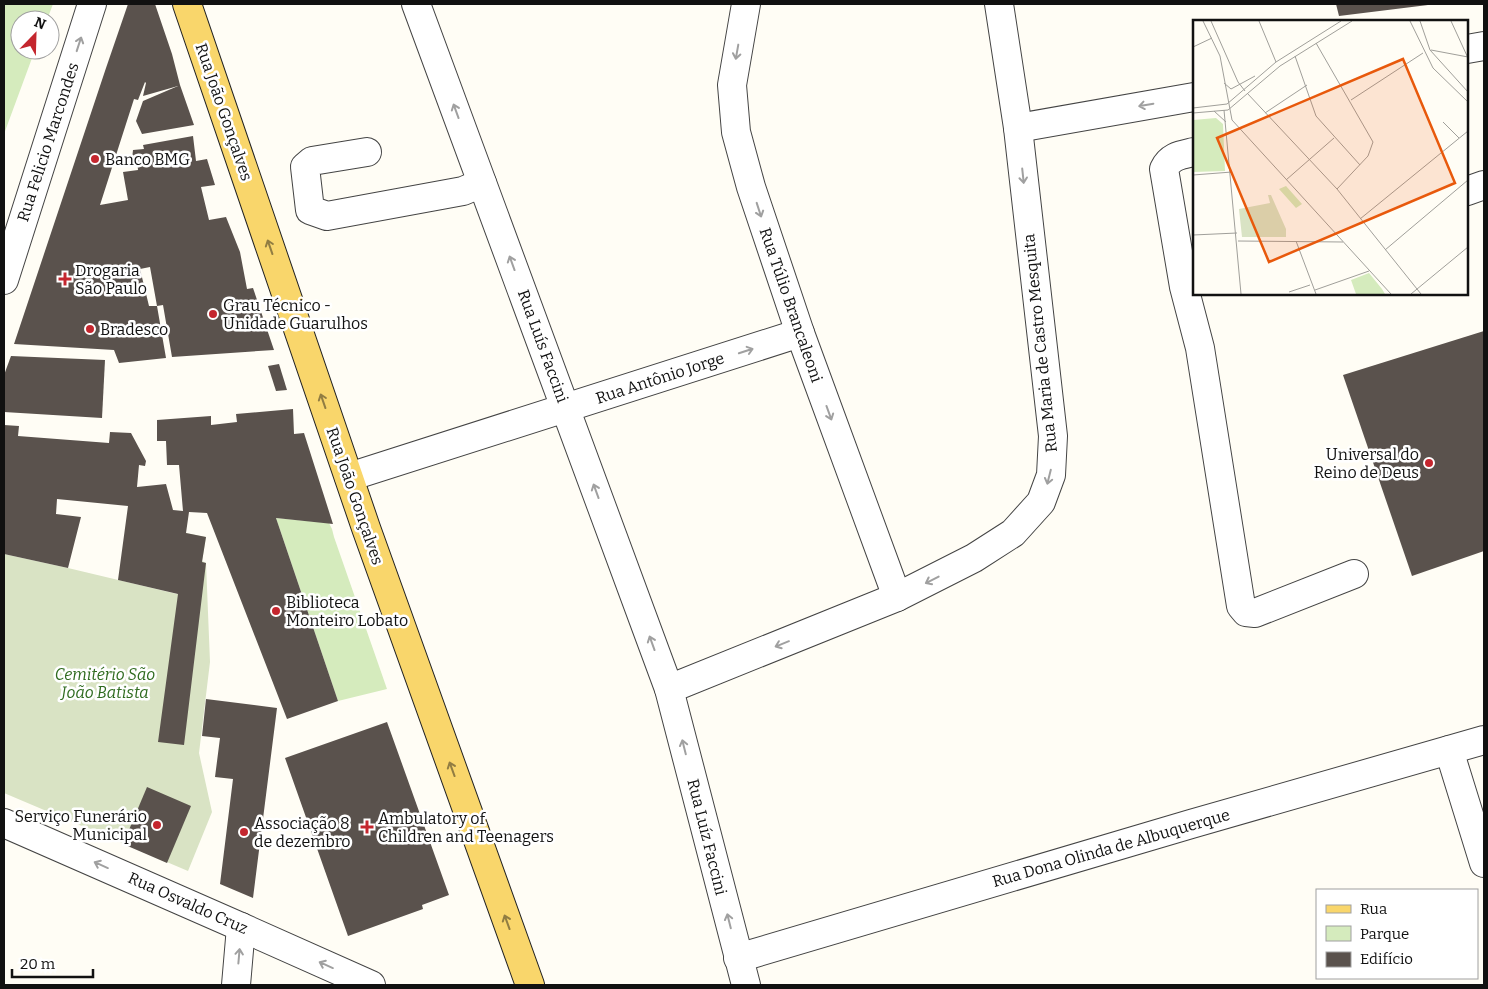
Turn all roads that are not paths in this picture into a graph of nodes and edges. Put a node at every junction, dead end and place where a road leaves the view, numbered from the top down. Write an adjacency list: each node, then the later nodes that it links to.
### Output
1 (92, 4): 15 (street, Rua Felicio Marcondes, one-way to 1)
2 (187, 4): 19 (main road, Rua João Gonçalves, one-way to 2)
3 (416, 4): 12 (street, Rua Luís Faccini, one-way to 3)
4 (746, 4): 17 (street, Rua Túlio Brancaleoni, one-way to 17)
5 (999, 4): 9 (street, Rua Maria de Castro Mesquita)
6 (1484, 46): 7 (street)
7 (1468, 49)
8 (1193, 97): 9 (street, one-way to 9)
9 (1018, 128): 21 (street, Rua Maria de Castro Mesquita, one-way to 21)
10 (367, 152): 12 (street)
11 (1193, 152): 16 (street)
12 (482, 183): 18 (street, Rua Luís Faccini, one-way to 12)
13 (1484, 185): 14 (street)
14 (1468, 191)
15 (4, 276)
16 (1189, 286): 20 (street)
17 (800, 333): 18 (street, Rua Antônio Jorge, one-way to 17); 21 (street, Rua Túlio Brancaleoni, one-way to 21)
18 (566, 408): 19 (street, Rua Antônio Jorge); 22 (street, Rua Luís Faccini, one-way to 18)
19 (349, 477): 31 (main road, Rua João Gonçalves, one-way to 19)
20 (1354, 574)
21 (897, 598): 22 (street, Rua Maria de Castro Mesquita, one-way to 22)
22 (669, 689): 28 (street, Rua Luíz Faccini, one-way to 22)
23 (1484, 740): 24 (street, Rua Dona Olinda de Albuquerque)
24 (1449, 750): 26 (street); 28 (street, Rua Dona Olinda de Albuquerque)
25 (4, 823): 27 (street, Rua Osvaldo Cruz, one-way to 25)
26 (1484, 864)
27 (241, 927): 29 (street, one-way to 27); 30 (street, Rua Osvaldo Cruz, one-way to 27)
28 (738, 958): 32 (street, Rua Luíz Faccini)
29 (236, 985)
30 (371, 985)
31 (530, 985)
32 (746, 985)

